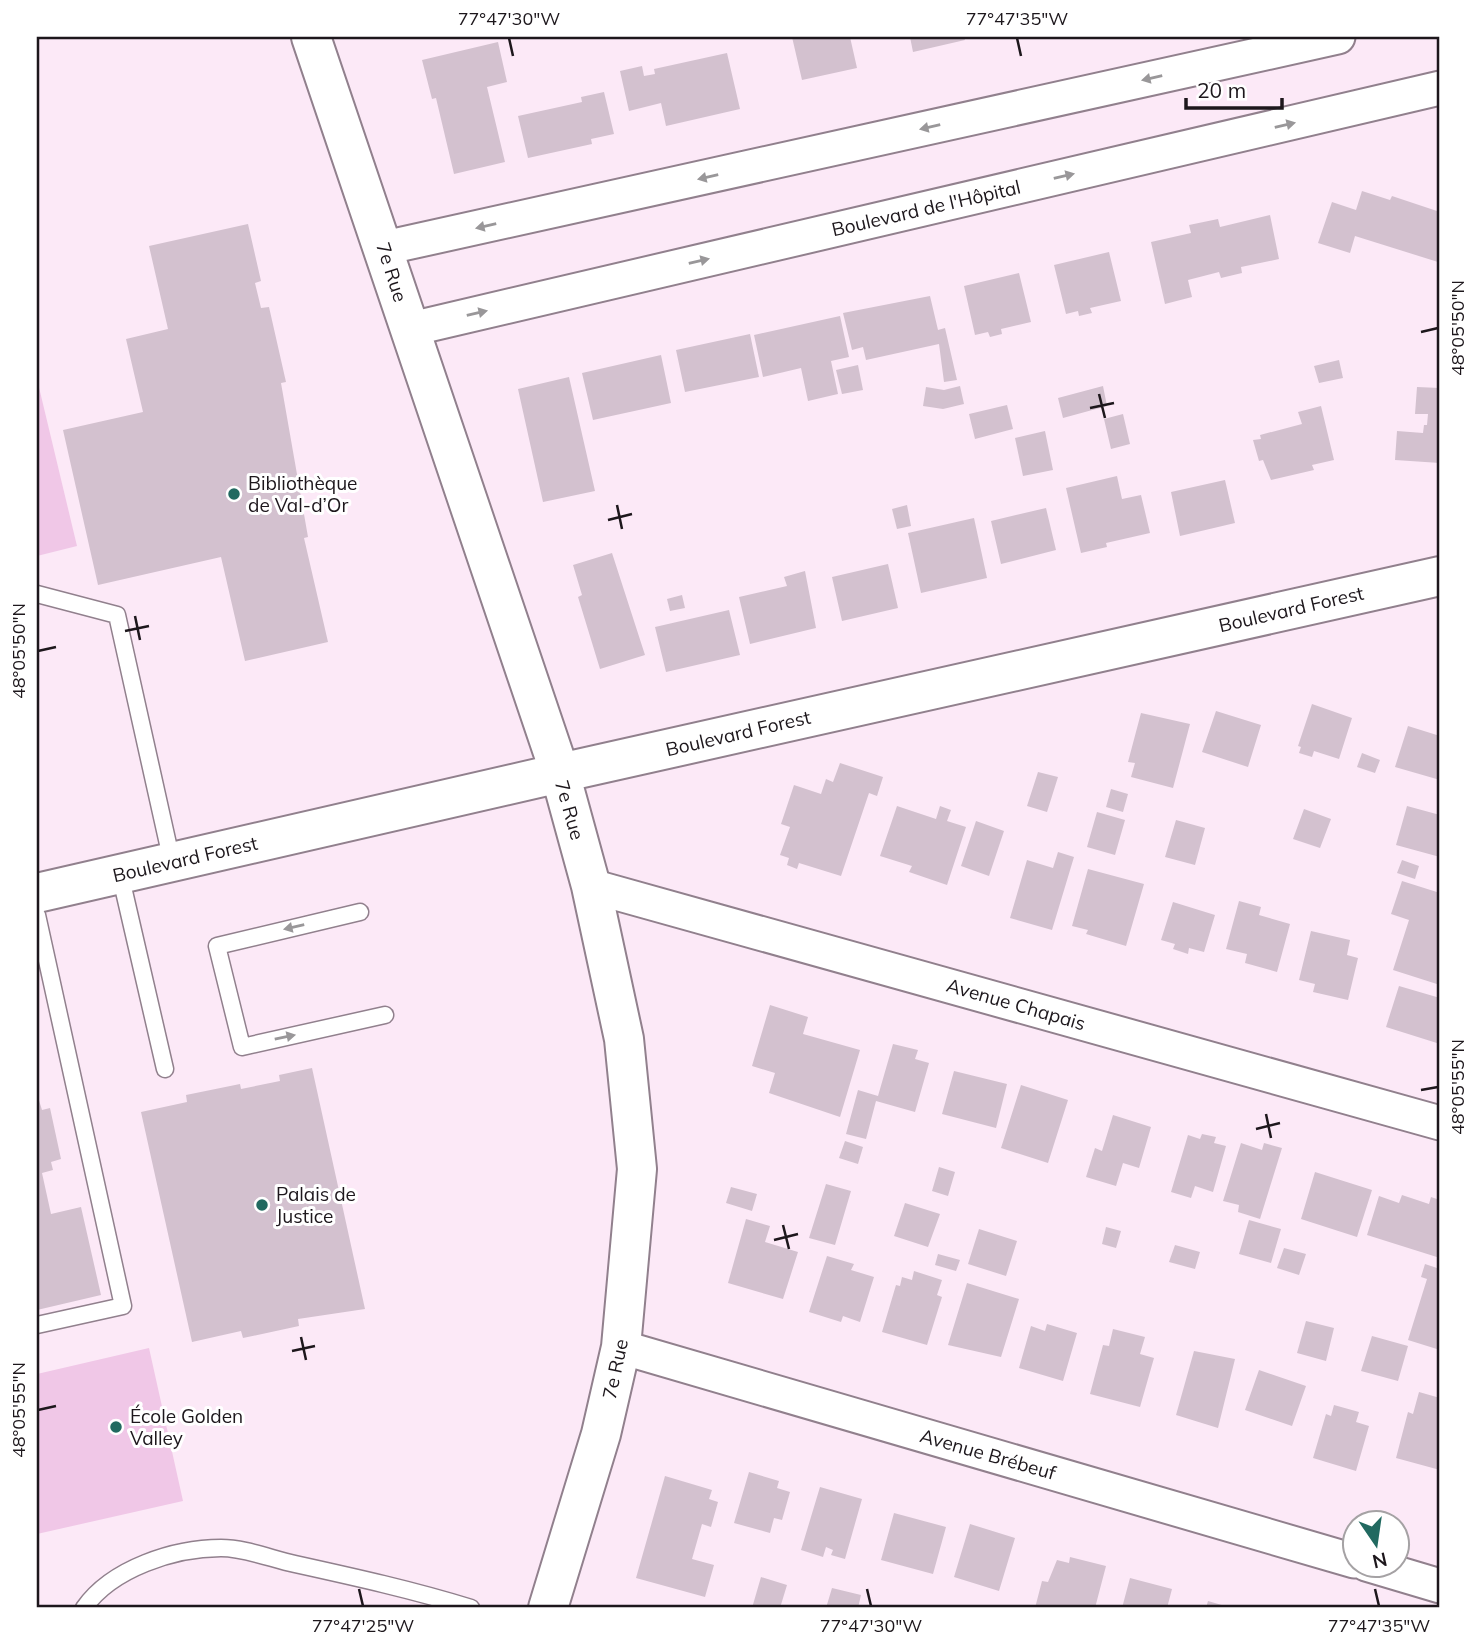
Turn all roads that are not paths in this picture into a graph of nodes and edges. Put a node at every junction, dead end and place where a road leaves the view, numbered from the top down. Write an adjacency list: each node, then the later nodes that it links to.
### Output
1 (312, 37): 4 (street, 7e Rue)
2 (1338, 37): 4 (street, one-way to 4)
3 (1440, 88): 5 (street, Boulevard de l'Hôpital, one-way to 3)
4 (384, 248): 5 (street, 7e Rue)
5 (411, 328): 8 (street, 7e Rue)
6 (1440, 576): 8 (street, Boulevard Forest)
7 (37, 594): 9 (lane)
8 (560, 773): 9 (street, Boulevard Forest); 11 (street, 7e Rue)
9 (172, 862): 10 (street, Boulevard Forest)
10 (120, 874): 12 (street, Boulevard Forest); 16 (lane)
11 (591, 886): 17 (street, Avenue Chapais); 19 (street, 7e Rue)
12 (37, 893)
13 (360, 912): 15 (lane, one-way to 15)
14 (37, 915): 18 (lane)
15 (385, 1015)
16 (165, 1069)
17 (1440, 1123)
18 (37, 1325)
19 (621, 1347): 20 (street, Avenue Brébeuf); 25 (street, 7e Rue)
20 (1340, 1557)
21 (1410, 1577): 22 (street)
22 (1440, 1586)
23 (84, 1608): 24 (lane)
24 (471, 1608)
25 (548, 1608)

